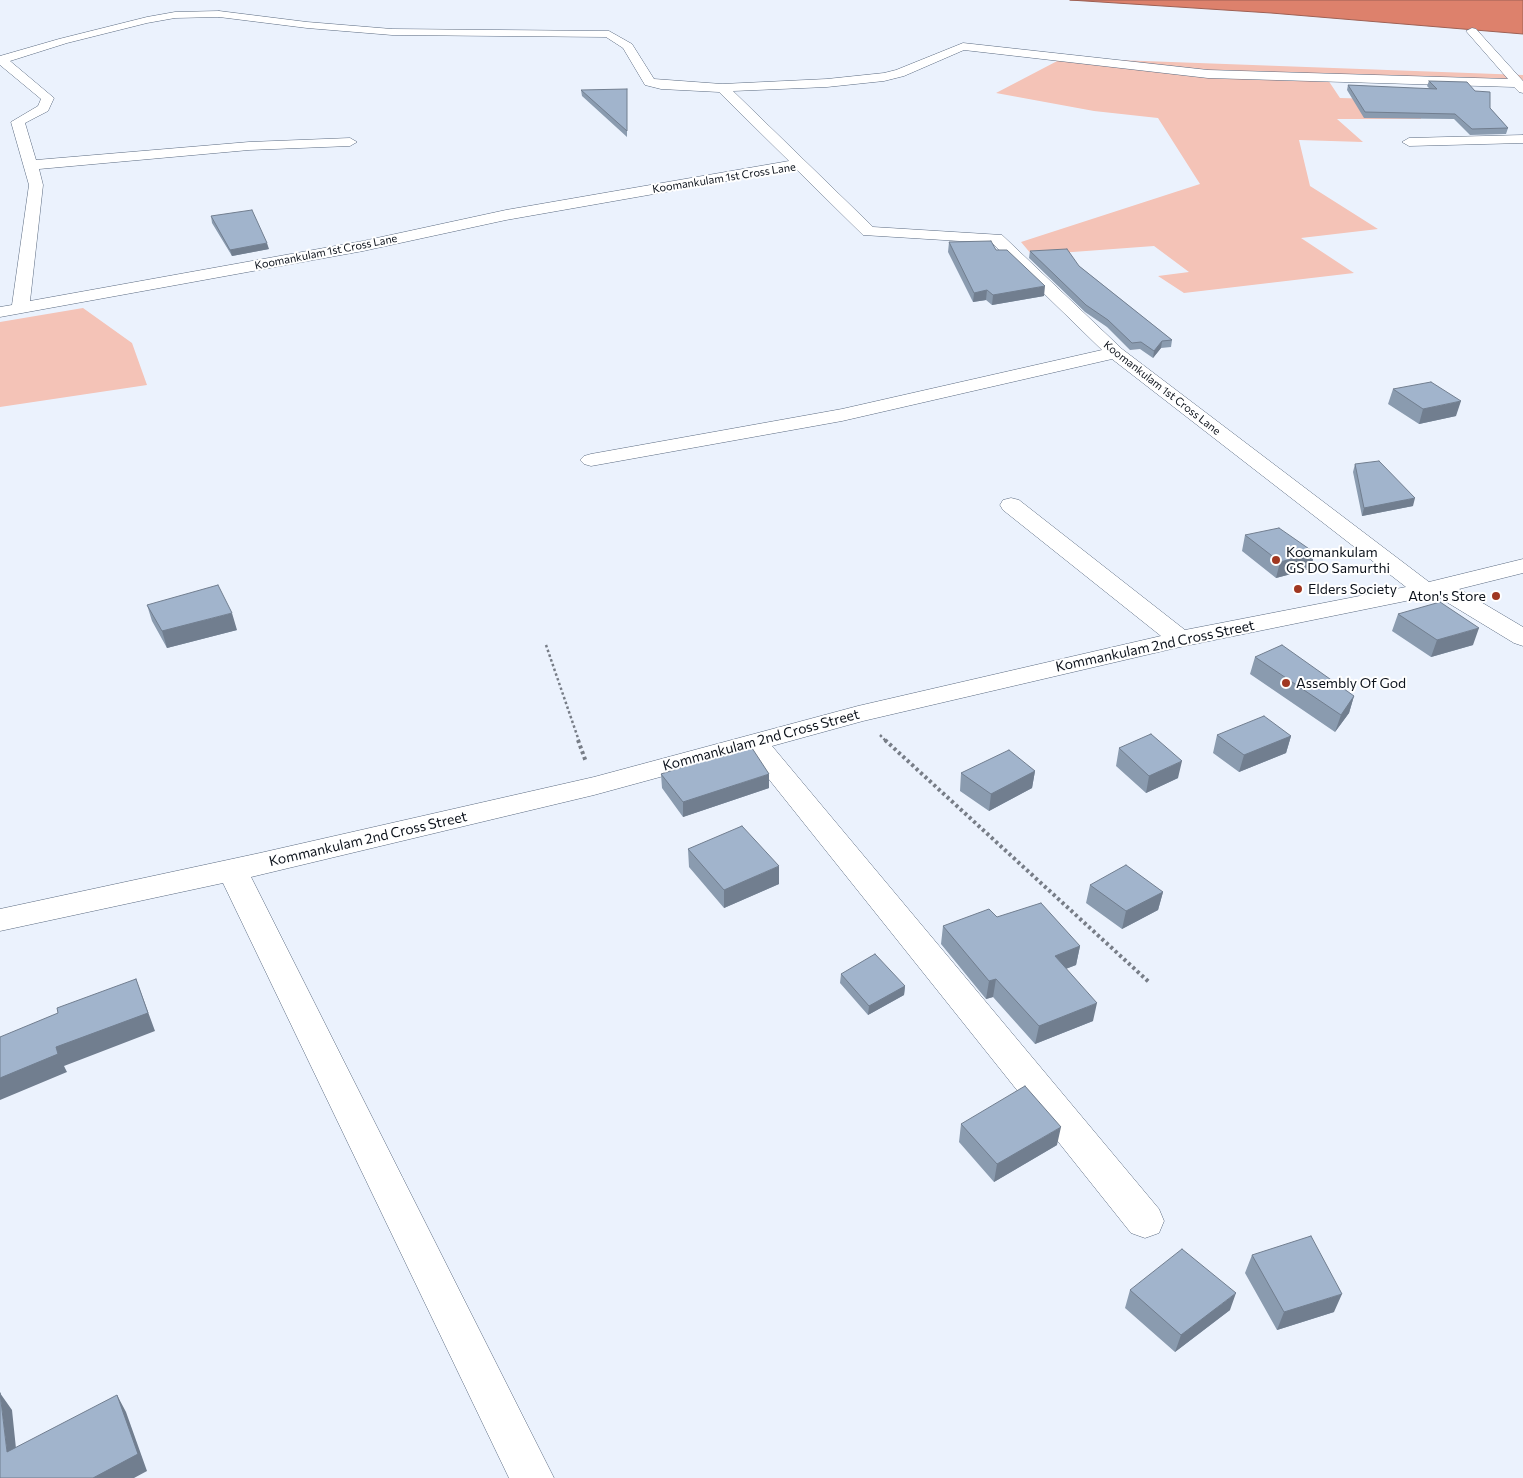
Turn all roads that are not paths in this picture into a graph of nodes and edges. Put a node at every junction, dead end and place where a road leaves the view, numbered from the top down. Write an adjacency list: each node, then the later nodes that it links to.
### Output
1 (1472, 31): 2 (street)
2 (1520, 86): 3 (street)
3 (722, 88): 7 (street); 8 (street)
4 (1523, 139): 6 (street)
5 (350, 142): 8 (street)
6 (1409, 142)
7 (799, 164): 9 (street, Koomankulam 1st Cross Lane); 11 (street, Koomankulam 1st Cross Lane)
8 (30, 165): 9 (street)
9 (20, 308): 10 (street, Koomankulam 1st Cross Lane)
10 (0, 312)
11 (1115, 353): 12 (street); 15 (street, Koomankulam 1st Cross Lane)
12 (591, 460)
13 (1011, 506): 17 (street)
14 (1523, 566): 15 (street, Kommankulam 2nd Cross Street)
15 (1432, 588): 16 (street, Koomankulam 1st Cross Lane); 17 (street, Kommankulam 2nd Cross Street)
16 (1523, 638)
17 (1180, 639): 18 (street, Kommankulam 2nd Cross Street)
18 (754, 742): 19 (street, Kommankulam 2nd Cross Street); 21 (street)
19 (232, 870): 20 (street, Kommankulam 2nd Cross Street); 22 (street)
20 (0, 920)
21 (1145, 1221)
22 (532, 1478)

